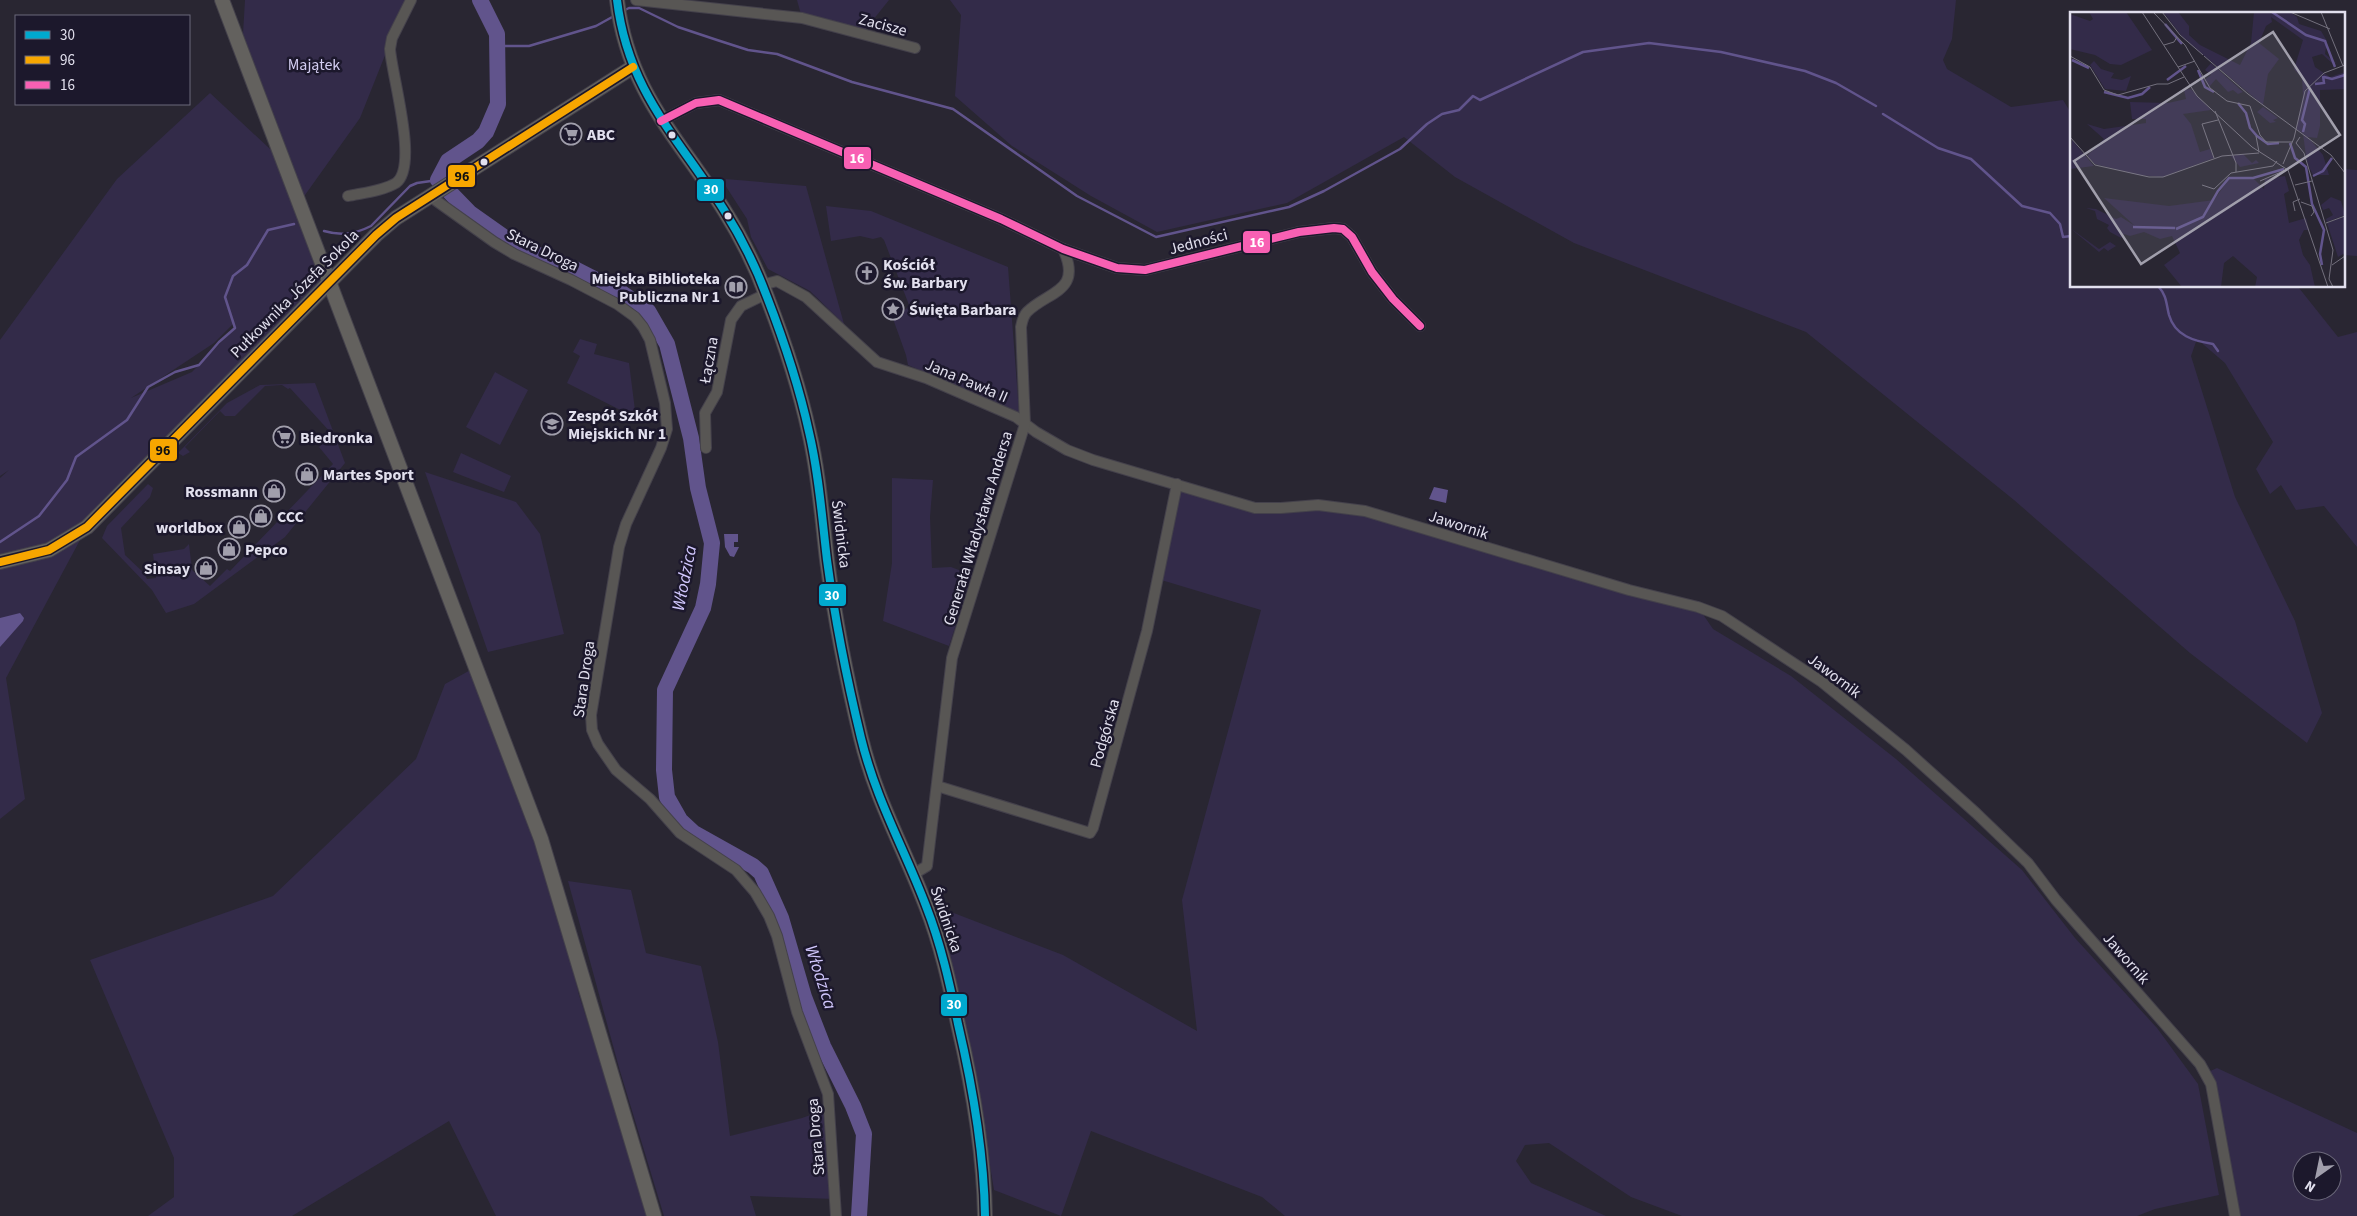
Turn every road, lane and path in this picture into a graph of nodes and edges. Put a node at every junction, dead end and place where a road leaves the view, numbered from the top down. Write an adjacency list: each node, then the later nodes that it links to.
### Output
1 (222, 0): 11 (street)
2 (411, 0): 9 (street)
3 (636, 0): 5 (street, Zacisze)
4 (618, 10): 6 (street, Świdnicka)
5 (915, 48)
6 (633, 67): 7 (street, Świdnicka); 8 (street, Pułkownika Józefa Sokola)
7 (661, 121): 10 (street); 12 (street, Świdnicka)
8 (435, 194): 11 (street, Pułkownika Józefa Sokola); 21 (street, Stara Droga)
9 (348, 196)
10 (1063, 249): 13 (street, Jedności); 14 (street, Generała Władysława Andersa)
11 (330, 282): 17 (street, Pułkownika Józefa Sokola); 20 (street)
12 (764, 289): 14 (street, Jana Pawła II); 15 (street, Łączna); 19 (street, Świdnicka)
13 (1420, 326)
14 (1025, 424): 16 (street, Jana Pawła II); 18 (street, Generała Władysława Andersa)
15 (706, 448)
16 (1177, 484): 18 (street, Podgórska); 23 (street, Jawornik)
17 (0, 562)
18 (937, 786): 19 (street, Generała Władysława Andersa)
19 (912, 875): 22 (street, Świdnicka)
20 (654, 1216)
21 (836, 1216)
22 (985, 1216)
23 (2235, 1216)

